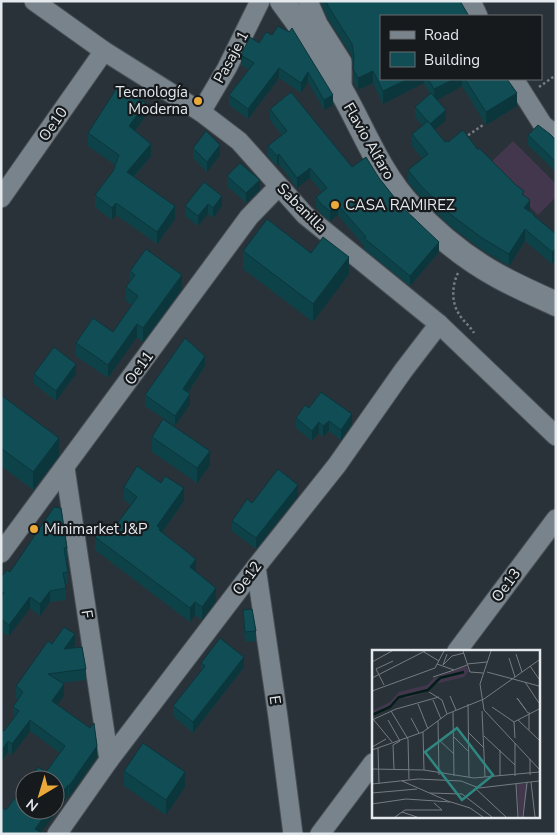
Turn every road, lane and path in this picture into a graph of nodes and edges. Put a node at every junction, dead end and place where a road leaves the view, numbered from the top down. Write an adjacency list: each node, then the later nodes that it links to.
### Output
1 (34, 1): 7 (street, Sabanilla)
2 (260, 1): 12 (street, Pasaje 1)
3 (282, 1): 10 (street, Flavio Alfaro)
4 (308, 1): 10 (street)
5 (471, 1): 6 (street)
6 (478, 15)
7 (104, 51): 12 (street, Sabanilla); 17 (street, Oe10)
8 (556, 75): 11 (path)
9 (515, 80): 11 (street)
10 (342, 92): 18 (street, Flavio Alfaro)
11 (526, 97): 14 (street)
12 (200, 112): 16 (street, Sabanilla)
13 (483, 125): 15 (path)
14 (556, 135)
15 (457, 143)
16 (279, 186): 20 (street, Sabanilla); 23 (street, Oe11)
17 (1, 198)
18 (468, 257): 19 (street, Flavio Alfaro); 21 (path)
19 (556, 304)
20 (438, 324): 21 (street, Sabanilla); 26 (street, Oe12)
21 (467, 351): 22 (street, Sabanilla)
22 (556, 436)
23 (65, 468): 25 (street, Oe11); 28 (street, F)
24 (556, 519): 27 (street, Oe13)
25 (1, 553)
26 (256, 566): 28 (street, Oe12); 31 (street, E)
27 (458, 650)
28 (110, 760): 30 (street, Oe12)
29 (372, 764): 32 (street)
30 (57, 834)
31 (293, 834)
32 (320, 834)

